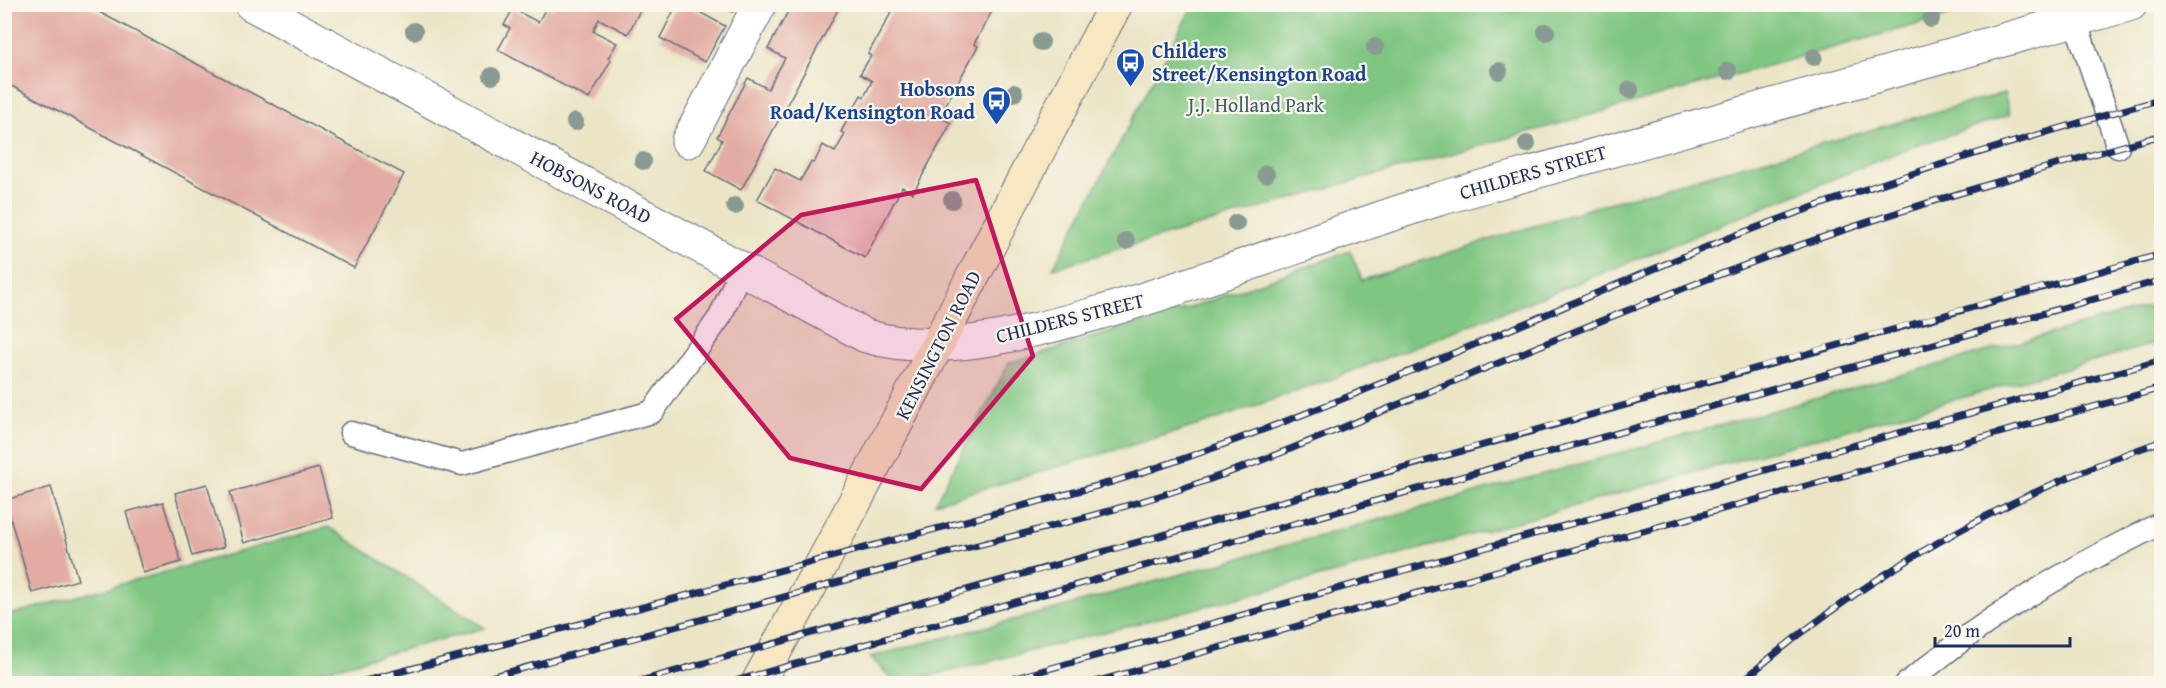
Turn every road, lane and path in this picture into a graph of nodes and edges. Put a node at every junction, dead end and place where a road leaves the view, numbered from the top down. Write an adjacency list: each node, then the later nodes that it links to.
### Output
1 (251, 4): 8 (street, HOBSONS ROAD)
2 (760, 4): 6 (street)
3 (1116, 4): 9 (street, KENSINGTON ROAD)
4 (2131, 4): 5 (street, CHILDERS STREET)
5 (2075, 20): 7 (lane); 9 (street, CHILDERS STREET)
6 (688, 141)
7 (2118, 147)
8 (741, 269): 9 (street, HOBSONS ROAD); 10 (lane)
9 (937, 345): 12 (street, KENSINGTON ROAD)
10 (351, 432)
11 (2162, 523): 13 (lane)
12 (757, 684)
13 (1906, 684)

